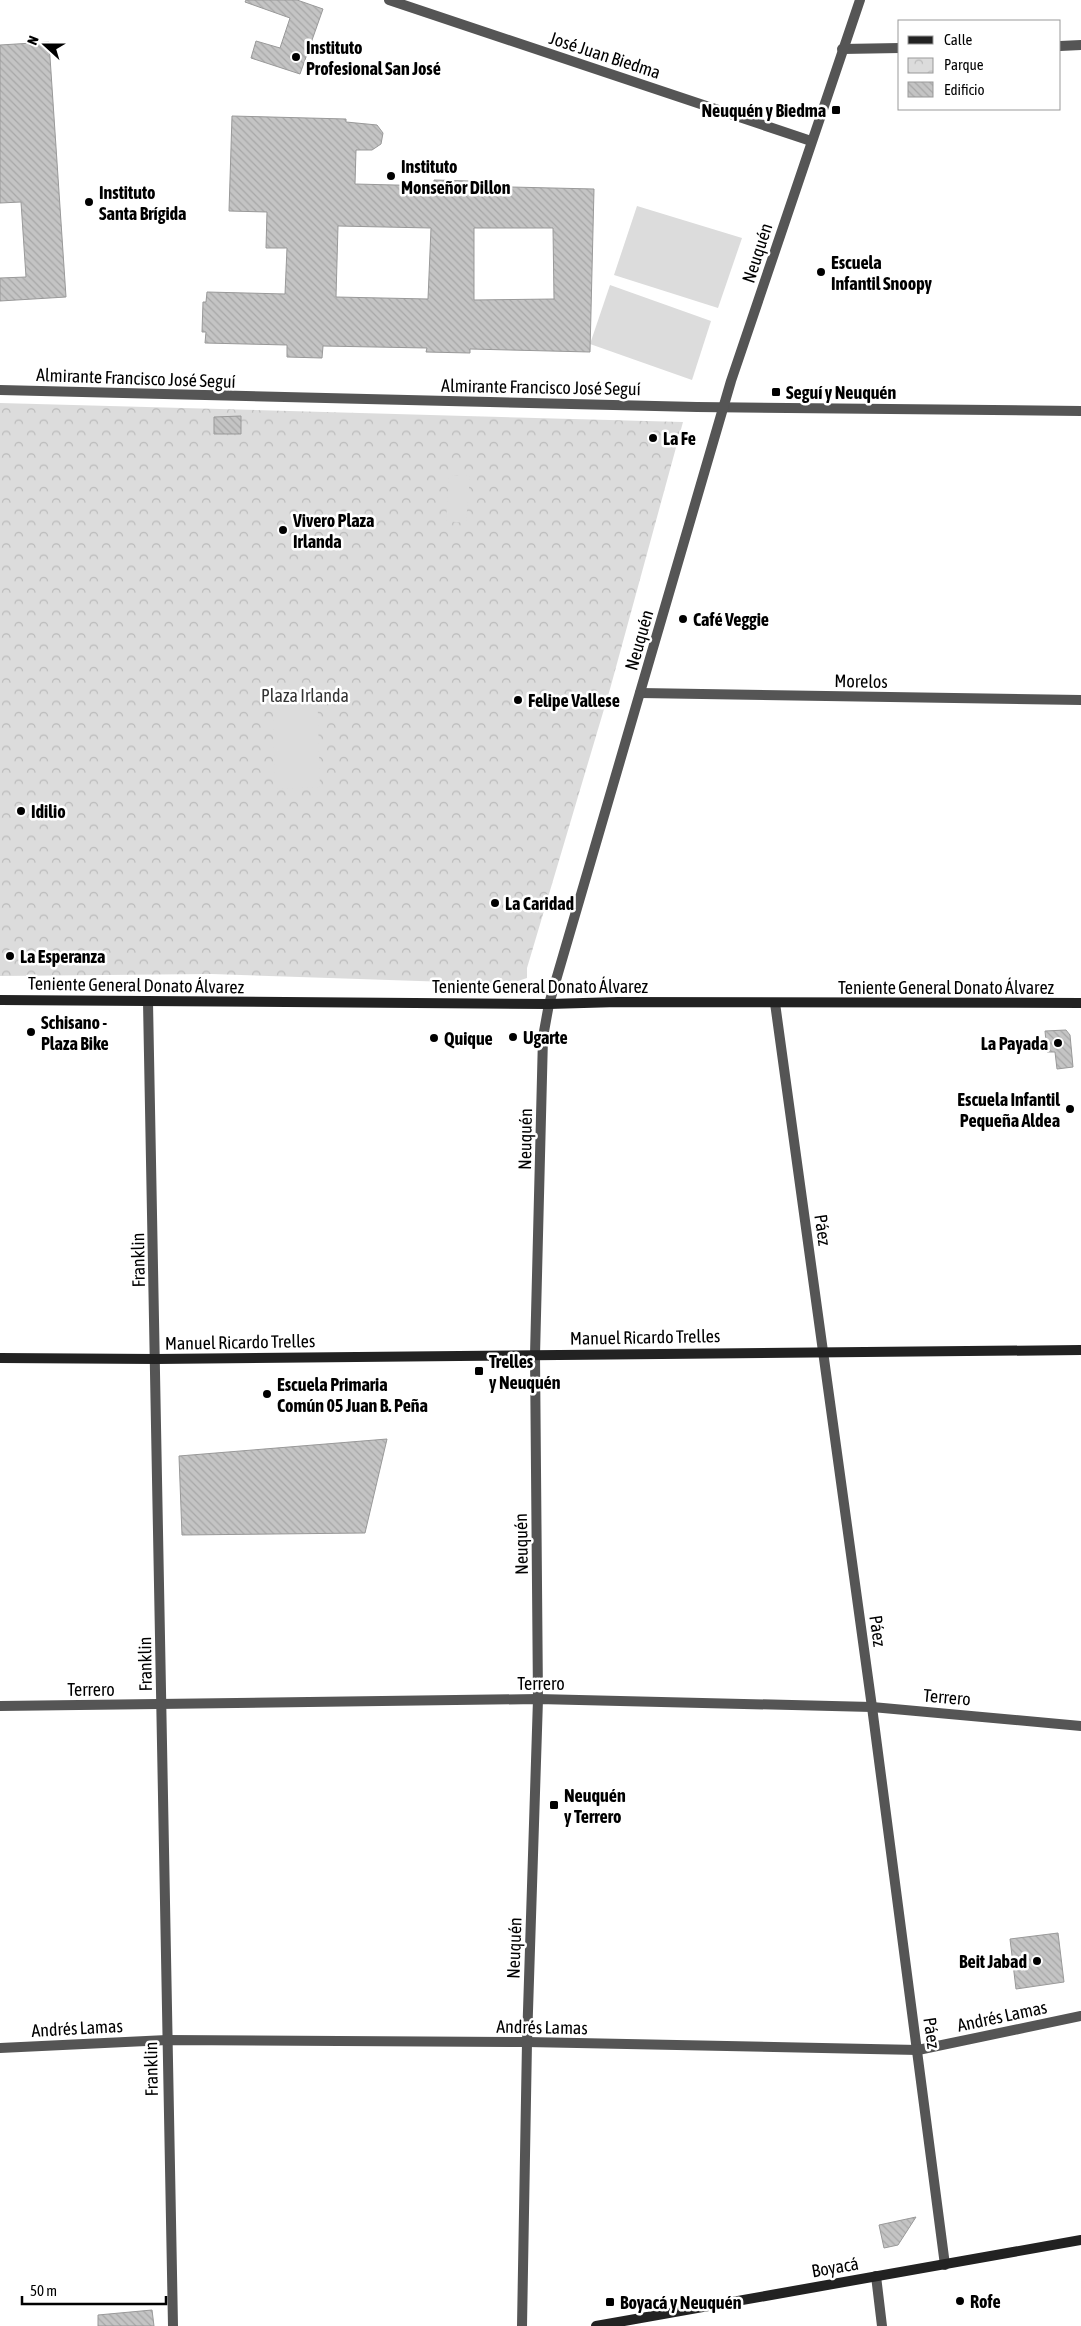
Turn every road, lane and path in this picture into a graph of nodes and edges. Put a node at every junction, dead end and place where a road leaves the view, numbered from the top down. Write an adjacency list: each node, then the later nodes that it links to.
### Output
1 (389, 0): 7 (street, José Juan Biedma)
2 (860, 0): 6 (street, Neuquén)
3 (1081, 45): 4 (street)
4 (1061, 46)
5 (898, 48): 6 (street)
6 (842, 49): 7 (street, Neuquén)
7 (811, 141): 9 (street, Neuquén)
8 (0, 390): 9 (street, Almirante Francisco José Seguí)
9 (724, 407): 10 (street, Almirante Francisco José Seguí); 11 (street, Neuquén)
10 (1081, 411)
11 (640, 693): 12 (street, Morelos); 17 (street, Neuquén)
12 (1081, 700)
13 (0, 1000): 14 (street, Teniente General Donato Álvarez)
14 (148, 1002): 17 (street, Teniente General Donato Álvarez); 22 (street, Franklin)
15 (775, 1002): 16 (street, Teniente General Donato Álvarez); 17 (street, Teniente General Donato Álvarez); 19 (street, Páez)
16 (1081, 1003)
17 (548, 1004): 20 (street, Neuquén)
18 (1081, 1350): 19 (street, Manuel Ricardo Trelles)
19 (824, 1351): 20 (street, Manuel Ricardo Trelles); 26 (street, Páez)
20 (535, 1355): 22 (street, Manuel Ricardo Trelles); 23 (street, Neuquén)
21 (0, 1358): 22 (street, Manuel Ricardo Trelles)
22 (156, 1360): 24 (street, Franklin)
23 (538, 1699): 24 (street, Terrero); 26 (street, Terrero); 30 (street, Neuquén)
24 (162, 1705): 25 (street, Terrero); 29 (street, Franklin)
25 (0, 1706)
26 (872, 1707): 27 (street, Terrero); 32 (street, Páez)
27 (1081, 1726)
28 (1081, 2016): 32 (street, Andrés Lamas)
29 (167, 2040): 30 (street, Andrés Lamas); 31 (street, Andrés Lamas); 36 (street, Franklin)
30 (527, 2042): 32 (street, Andrés Lamas); 37 (street, Neuquén)
31 (0, 2048)
32 (918, 2050): 34 (street, Páez)
33 (1081, 2240): 34 (street, Boyacá)
34 (945, 2264): 35 (street, Boyacá)
35 (876, 2276): 38 (street, Boyacá); 39 (street)
36 (172, 2326)
37 (522, 2326)
38 (596, 2326)
39 (882, 2326)

